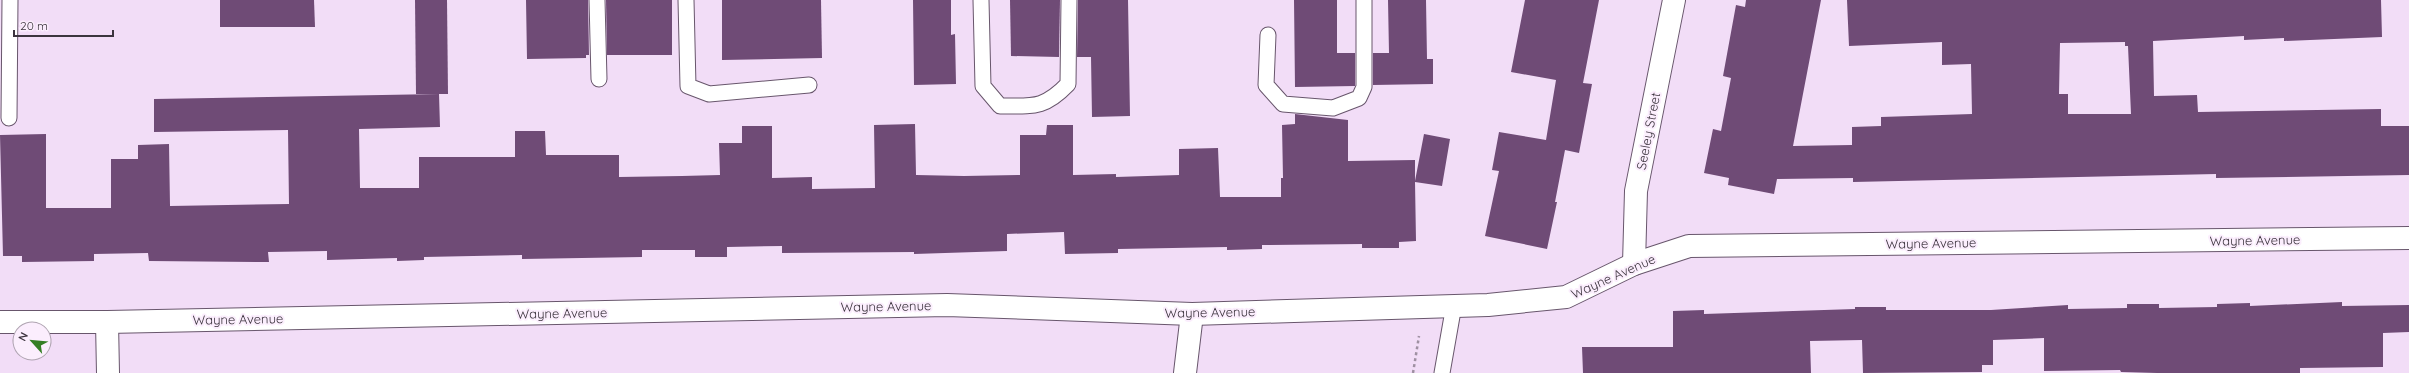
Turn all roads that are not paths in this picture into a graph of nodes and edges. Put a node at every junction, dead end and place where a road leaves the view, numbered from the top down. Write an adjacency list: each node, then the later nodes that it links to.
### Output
1 (10, 0): 11 (lane)
2 (597, 0): 9 (lane)
3 (686, 0): 10 (lane)
4 (981, 0): 5 (lane)
5 (1070, 0)
6 (1364, 0): 8 (lane)
7 (1674, 0): 13 (street, Seeley Street)
8 (1268, 35)
9 (599, 79)
10 (809, 86)
11 (9, 118)
12 (2409, 238): 13 (street, Wayne Avenue)
13 (1634, 264): 14 (street, Wayne Avenue)
14 (1454, 305): 15 (street, Wayne Avenue); 20 (lane)
15 (1192, 314): 17 (street, Wayne Avenue); 19 (street)
16 (0, 322): 17 (street, Wayne Avenue)
17 (108, 322): 18 (street)
18 (108, 373)
19 (1185, 373)
20 (1442, 373)

